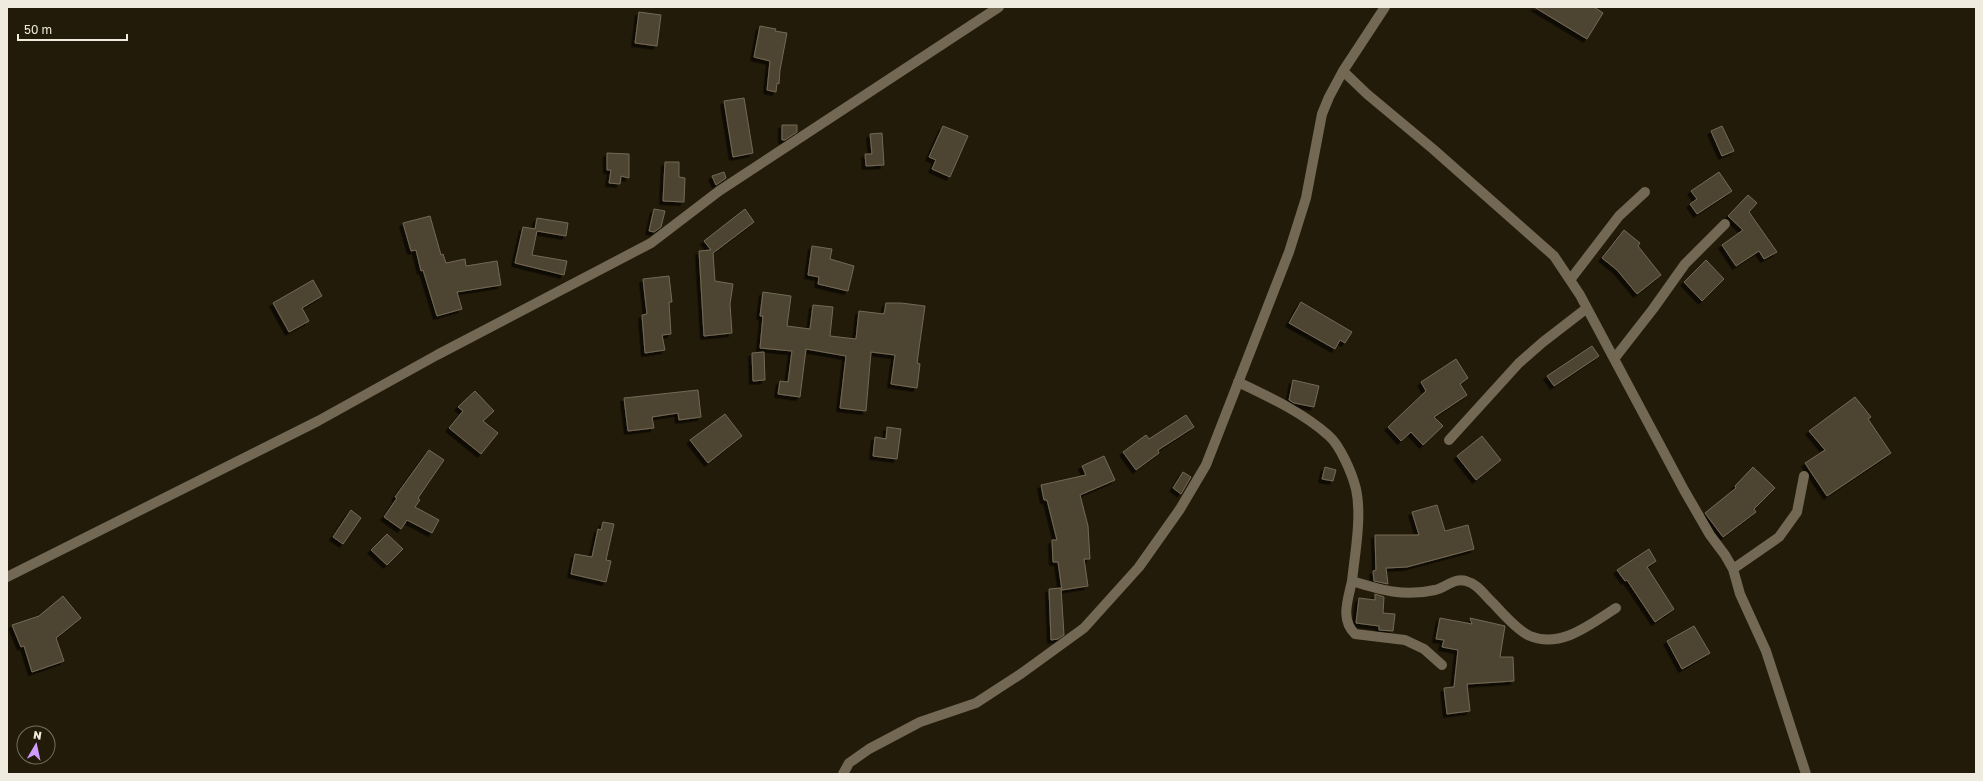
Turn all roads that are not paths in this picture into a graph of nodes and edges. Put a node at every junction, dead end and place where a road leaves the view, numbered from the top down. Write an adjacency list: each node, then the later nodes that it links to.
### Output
1 (999, 7): 13 (street)
2 (1385, 7): 3 (street)
3 (1343, 71): 6 (street); 9 (street)
4 (1645, 192): 6 (street)
5 (1725, 224): 8 (street)
6 (1570, 280): 7 (street)
7 (1587, 308): 8 (street); 10 (street)
8 (1614, 359): 12 (street)
9 (1238, 382): 14 (street); 17 (street)
10 (1449, 440)
11 (1804, 476): 12 (street)
12 (1733, 569): 18 (street)
13 (7, 576)
14 (1352, 581): 15 (street); 16 (street)
15 (1616, 608)
16 (1442, 665)
17 (843, 774)
18 (1806, 774)

